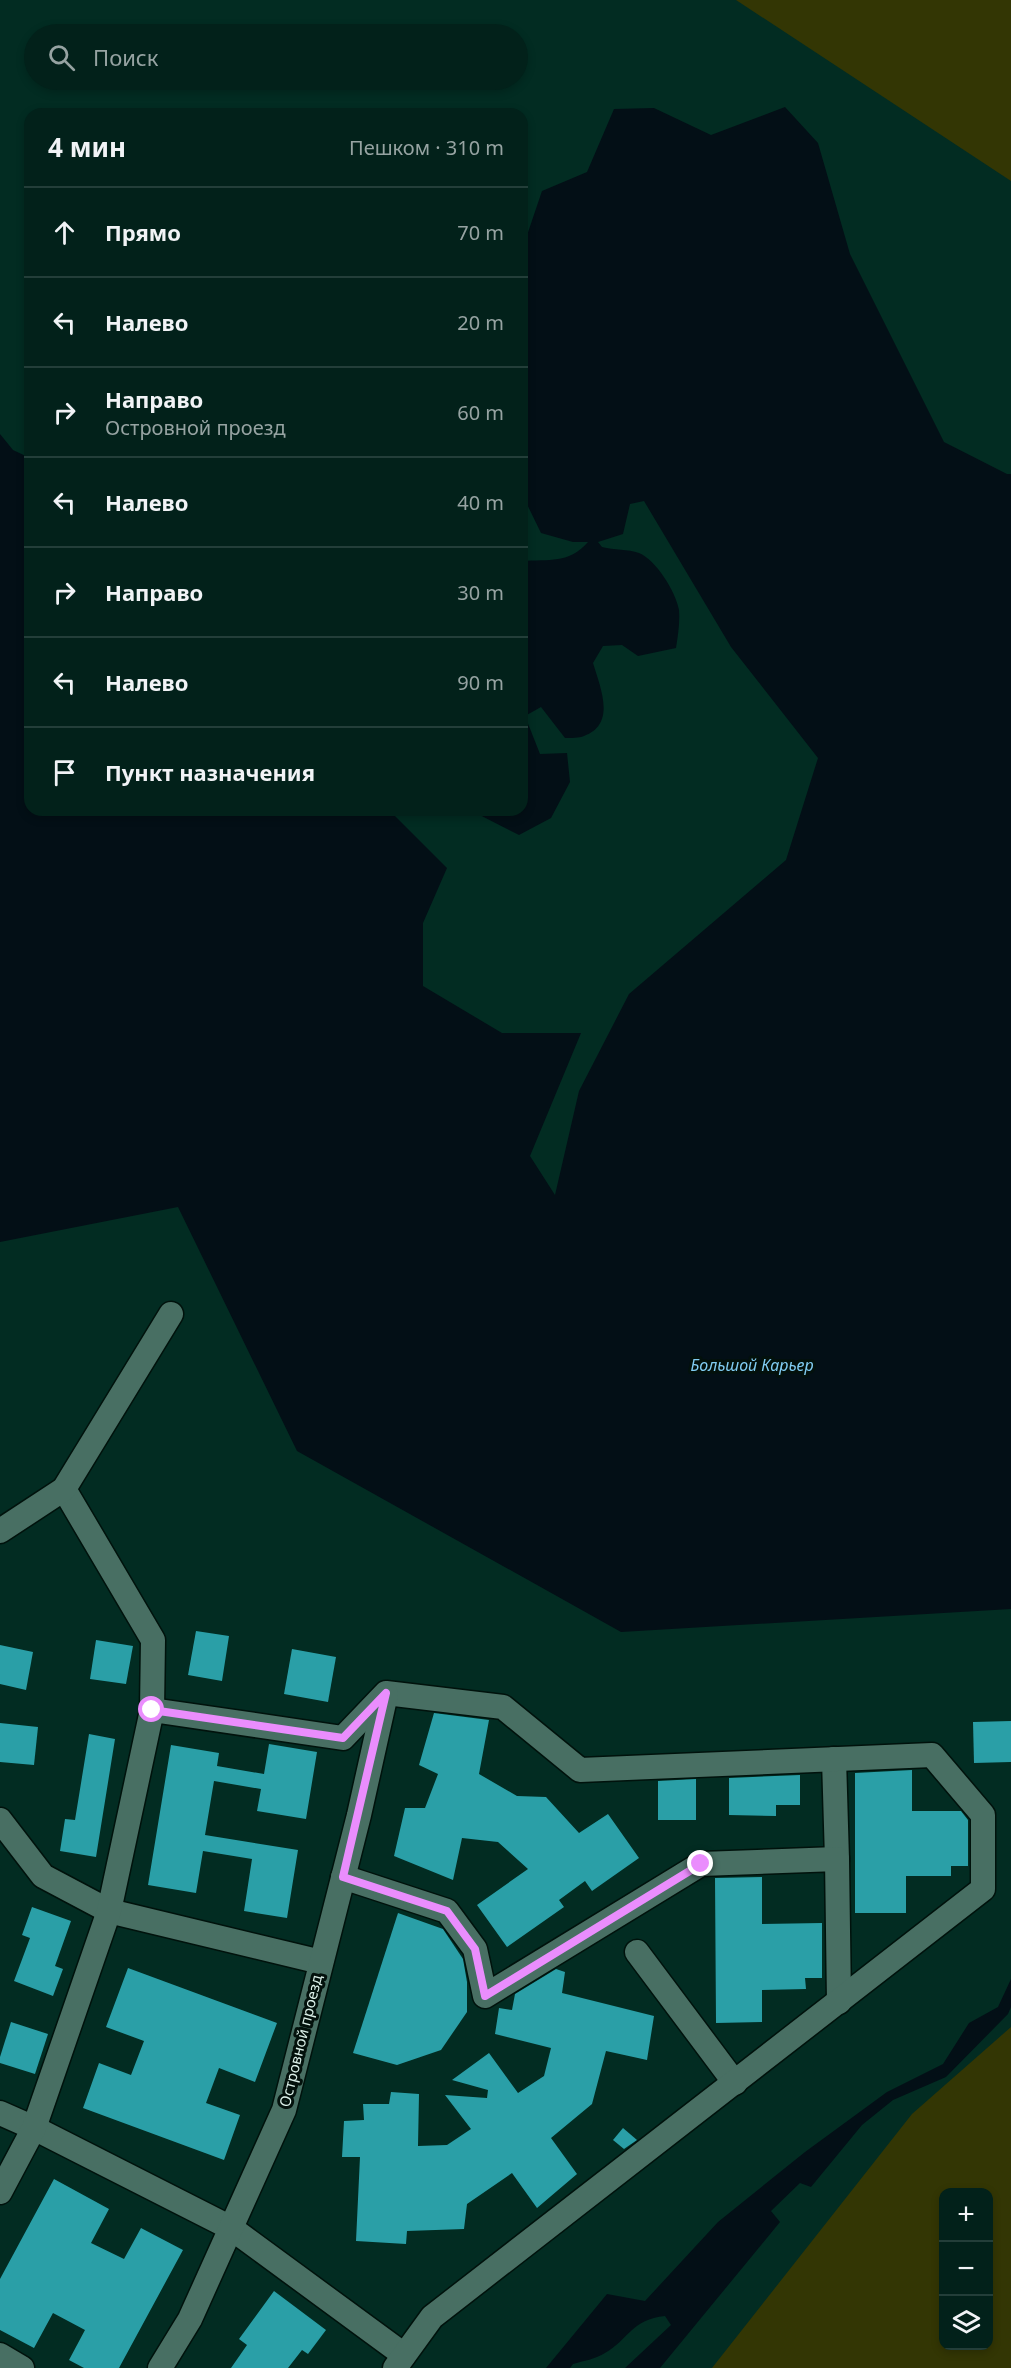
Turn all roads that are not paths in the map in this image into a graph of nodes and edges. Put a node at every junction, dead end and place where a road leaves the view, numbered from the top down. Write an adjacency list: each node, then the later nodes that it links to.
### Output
1 (171, 1314): 2 (street)
2 (64, 1489): 3 (street); 5 (street)
3 (0, 1531)
4 (386, 1693): 5 (street); 6 (street); 9 (street, Островной проезд)
5 (152, 1710): 10 (street)
6 (834, 1759): 8 (street); 13 (street)
7 (0, 1820): 10 (street)
8 (837, 1859): 9 (street); 13 (street)
9 (343, 1877): 12 (street, Островной проезд)
10 (110, 1911): 12 (street); 16 (street)
11 (637, 1952): 14 (street)
12 (321, 1962): 18 (street, Островной проезд)
13 (839, 2002): 14 (street)
14 (735, 2083): 20 (street)
15 (0, 2113): 16 (street)
16 (34, 2128): 17 (street); 18 (street)
17 (0, 2192)
18 (231, 2228): 20 (street); 22 (street, Островной проезд)
19 (0, 2355): 21 (street)
20 (399, 2361)
21 (22, 2368)
22 (160, 2368)

